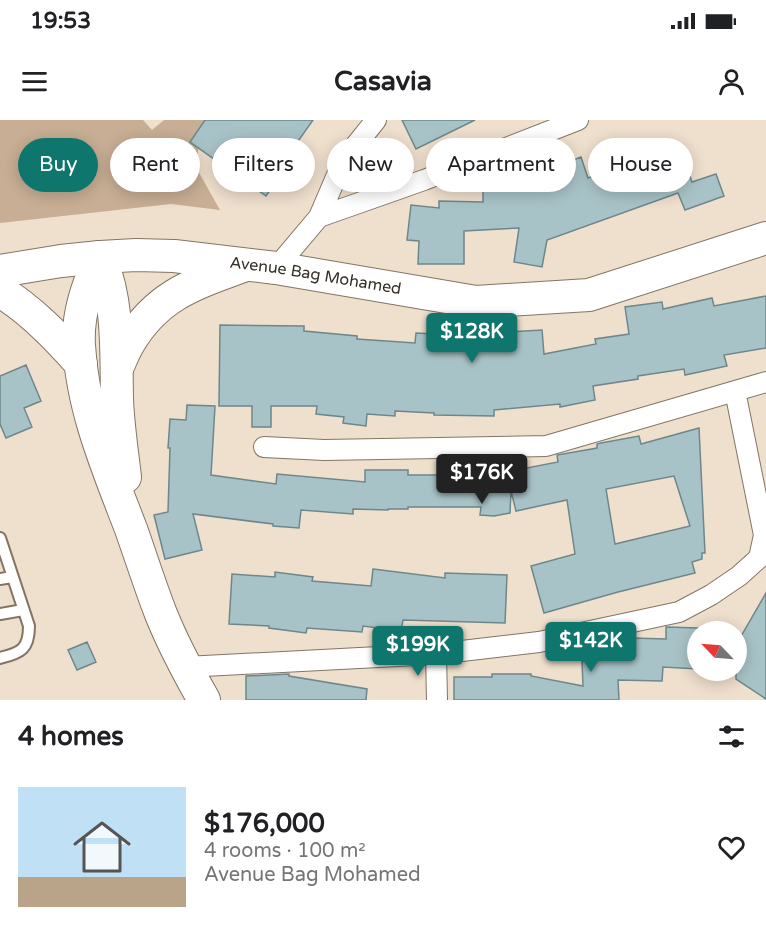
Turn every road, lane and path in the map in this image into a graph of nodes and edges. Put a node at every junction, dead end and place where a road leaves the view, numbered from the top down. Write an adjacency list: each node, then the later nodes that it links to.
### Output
1 (376, 120): 3 (street)
2 (578, 120): 3 (street)
3 (319, 217): 6 (street)
4 (766, 238): 6 (main road, Avenue Bag Mohamed)
5 (100, 258): 6 (main road, Avenue Bag Mohamed); 7 (main road, Avenue Bag Mohamed); 9 (main road); 10 (main road)
6 (261, 266): 10 (main road)
7 (0, 271)
8 (0, 291): 9 (main road)
9 (81, 364): 15 (main road)
10 (117, 369): 15 (main road)
11 (766, 382): 12 (street)
12 (735, 391): 13 (street); 20 (street)
13 (264, 447)
14 (0, 539): 16 (lane)
15 (139, 552): 22 (main road)
16 (12, 577): 17 (lane); 18 (lane)
17 (0, 579)
18 (23, 610): 19 (lane); 21 (lane)
19 (0, 614)
20 (436, 654): 22 (street); 24 (street)
21 (0, 658)
22 (185, 667): 23 (main road)
23 (204, 700)
24 (437, 700)

